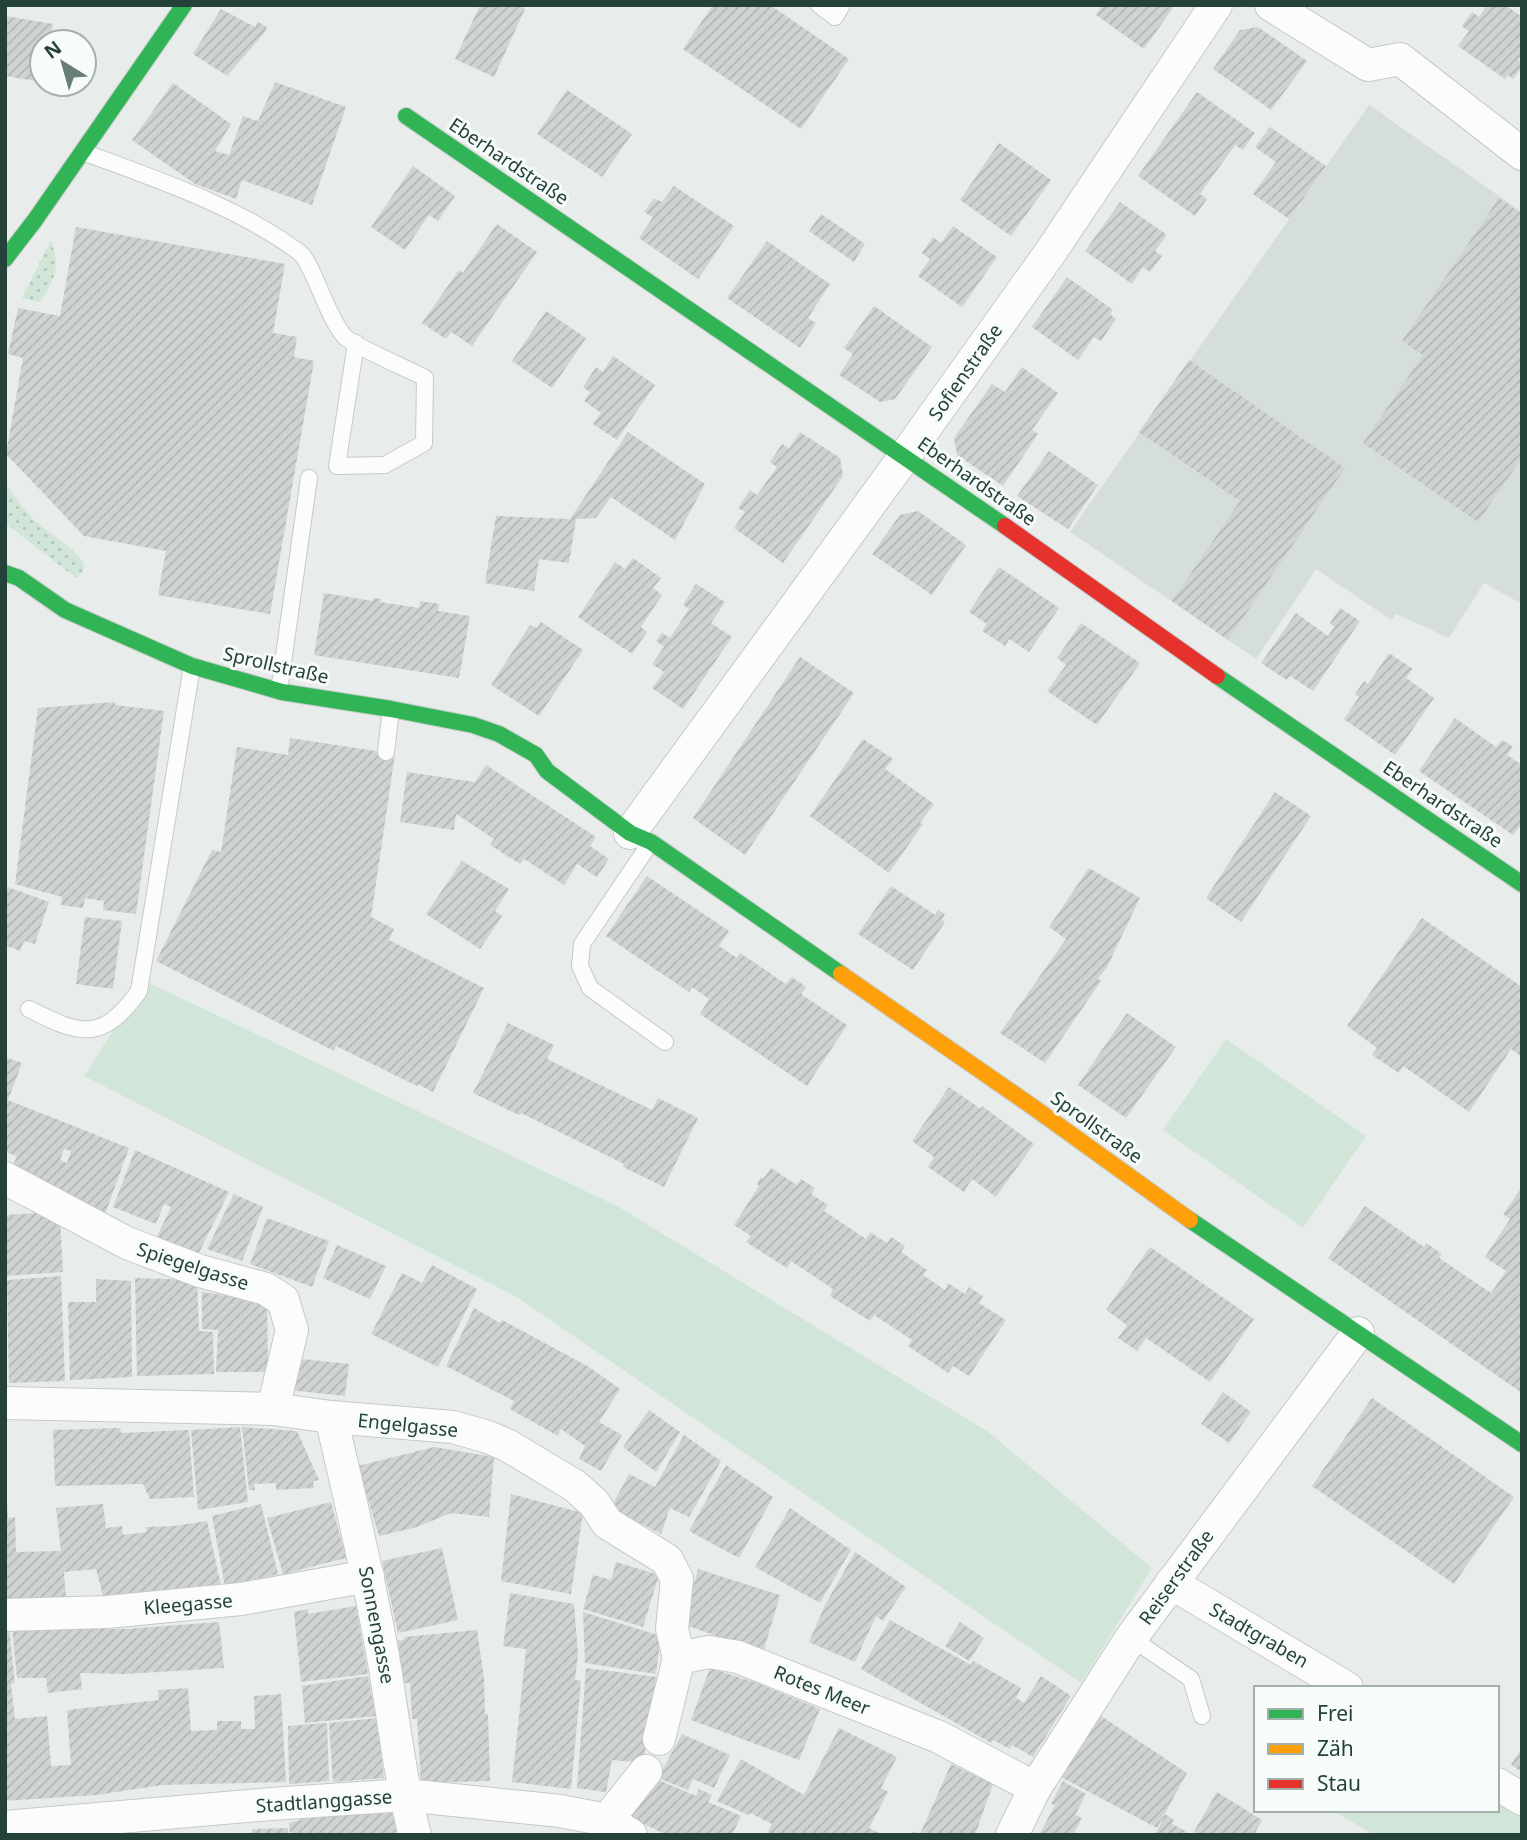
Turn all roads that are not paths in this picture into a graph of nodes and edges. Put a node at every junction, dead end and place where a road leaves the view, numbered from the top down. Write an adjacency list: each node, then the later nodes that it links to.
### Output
1 (184, 5): 7 (main road)
2 (819, 5): 3 (lane)
3 (842, 5)
4 (1216, 5): 11 (street, Sofienstraße)
5 (1271, 5): 8 (street)
6 (406, 116): 11 (main road, Eberhardstraße)
7 (83, 152): 9 (main road); 10 (lane)
8 (1522, 154)
9 (5, 259)
10 (356, 343): 10 (lane)
11 (905, 456): 21 (street, Sofienstraße); 22 (main road, Eberhardstraße)
12 (309, 478): 16 (lane)
13 (5, 556): 14 (main road, Sprollstraße)
14 (12, 575): 15 (main road, Sprollstraße)
15 (192, 666): 16 (main road, Sprollstraße); 23 (lane)
16 (279, 691): 17 (main road, Sprollstraße)
17 (391, 709): 18 (lane); 19 (main road, Sprollstraße)
18 (386, 752)
19 (536, 755): 20 (main road, Sprollstraße); 21 (main road, Sprollstraße)
20 (568, 766)
21 (638, 827): 24 (lane); 26 (main road, Sprollstraße)
22 (1522, 884)
23 (29, 1009)
24 (665, 1042)
25 (5, 1178): 28 (street, Spiegelgasse)
26 (1358, 1333): 30 (main road, Sprollstraße); 32 (street, Reiserstraße)
27 (5, 1403): 28 (street, Engelgasse)
28 (273, 1409): 29 (street, Engelgasse)
29 (331, 1417): 31 (street, Sonnengasse); 35 (street, Engelgasse)
30 (1522, 1444)
31 (368, 1576): 33 (street, Kleegasse); 42 (street, Sonnengasse)
32 (1171, 1583): 34 (street, Reiserstraße); 36 (street, Stadtgraben)
33 (5, 1615)
34 (1131, 1638): 37 (lane); 41 (street, Reiserstraße)
35 (679, 1658): 38 (street); 41 (street, Rotes Meer)
36 (1344, 1686)
37 (1202, 1716)
38 (659, 1740)
39 (646, 1771): 44 (street)
40 (1499, 1785): 43 (street)
41 (1035, 1788): 47 (street, Reiserstraße)
42 (405, 1796): 44 (street, Stadtlanggasse); 45 (street, Stadtlanggasse); 46 (street, Sonnengasse)
43 (1522, 1799)
44 (619, 1827)
45 (9, 1829)
46 (415, 1835)
47 (1012, 1835)

